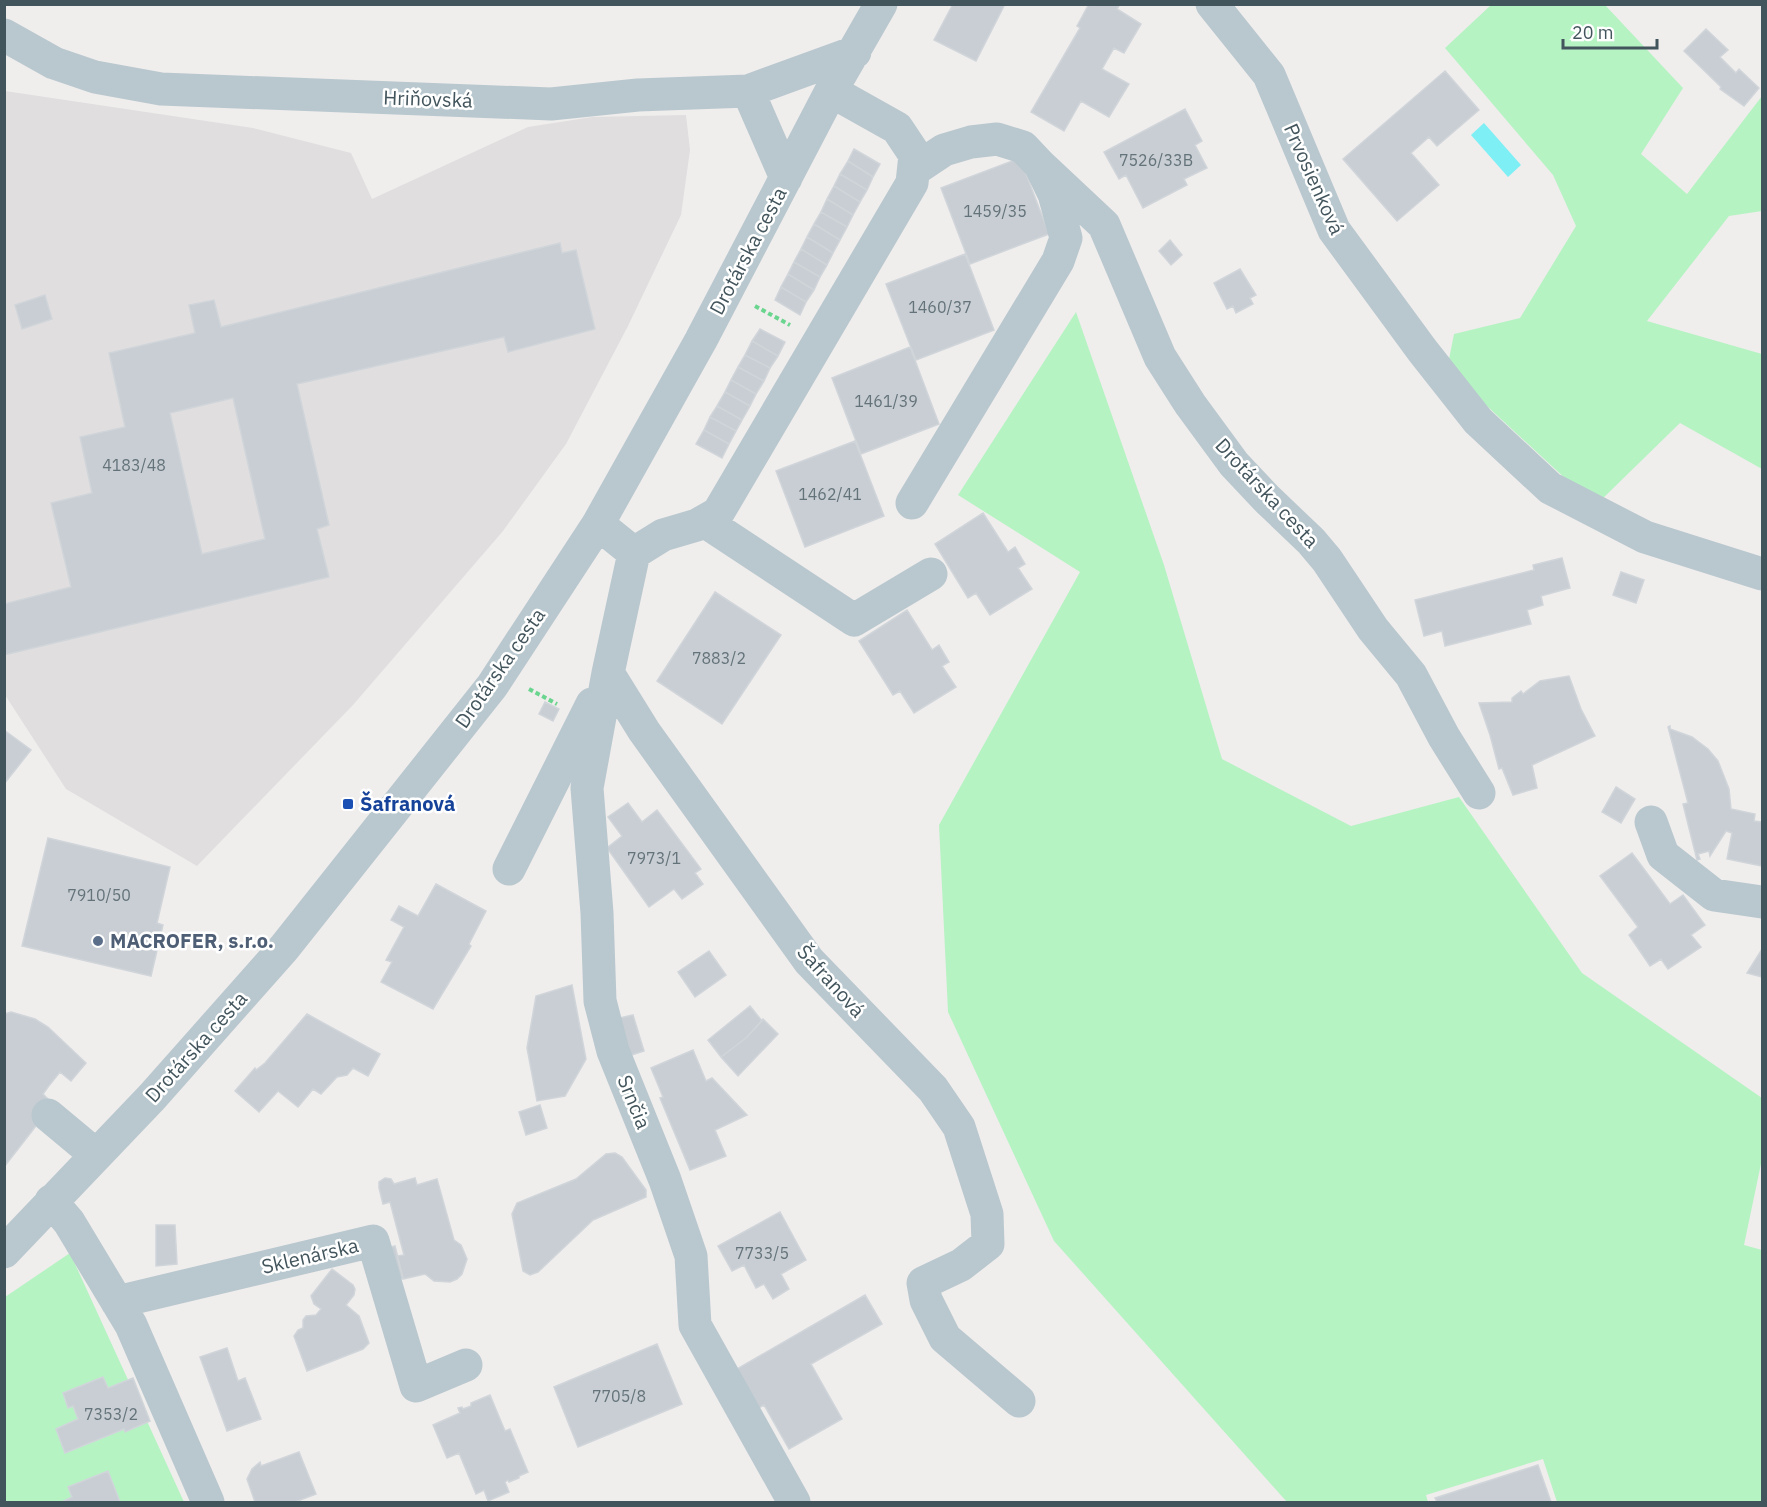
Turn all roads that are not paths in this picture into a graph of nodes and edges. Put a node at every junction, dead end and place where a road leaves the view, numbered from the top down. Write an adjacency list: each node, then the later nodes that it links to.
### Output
1 (881, 4): 4 (street, Drotárska cesta)
2 (1212, 4): 15 (street, Prvosienková)
3 (4, 35): 5 (street, Hriňovská)
4 (855, 52): 5 (street, Hriňovská); 6 (street, Drotárska cesta)
5 (748, 91): 9 (street)
6 (831, 91): 8 (street); 9 (street, Drotárska cesta)
7 (1040, 165): 8 (street, Drotárska cesta); 10 (street); 17 (street, Drotárska cesta)
8 (914, 170): 11 (street)
9 (786, 178): 12 (street, Drotárska cesta)
10 (912, 503)
11 (704, 521): 13 (street); 14 (street)
12 (598, 524): 13 (street); 22 (street, Drotárska cesta)
13 (634, 553): 16 (street)
14 (931, 574)
15 (1762, 574)
16 (608, 673): 19 (street); 27 (street, Šafranová); 29 (street, Srnčia)
17 (1479, 793)
18 (1651, 822): 20 (street)
19 (508, 869)
20 (1762, 902)
21 (48, 1115): 22 (street)
22 (96, 1155): 23 (street, Drotárska cesta)
23 (51, 1202): 24 (street, Drotárska cesta); 25 (street)
24 (4, 1252)
25 (129, 1299): 26 (street, Sklenárska); 28 (street)
26 (466, 1365)
27 (1019, 1401)
28 (208, 1503)
29 (794, 1503)

